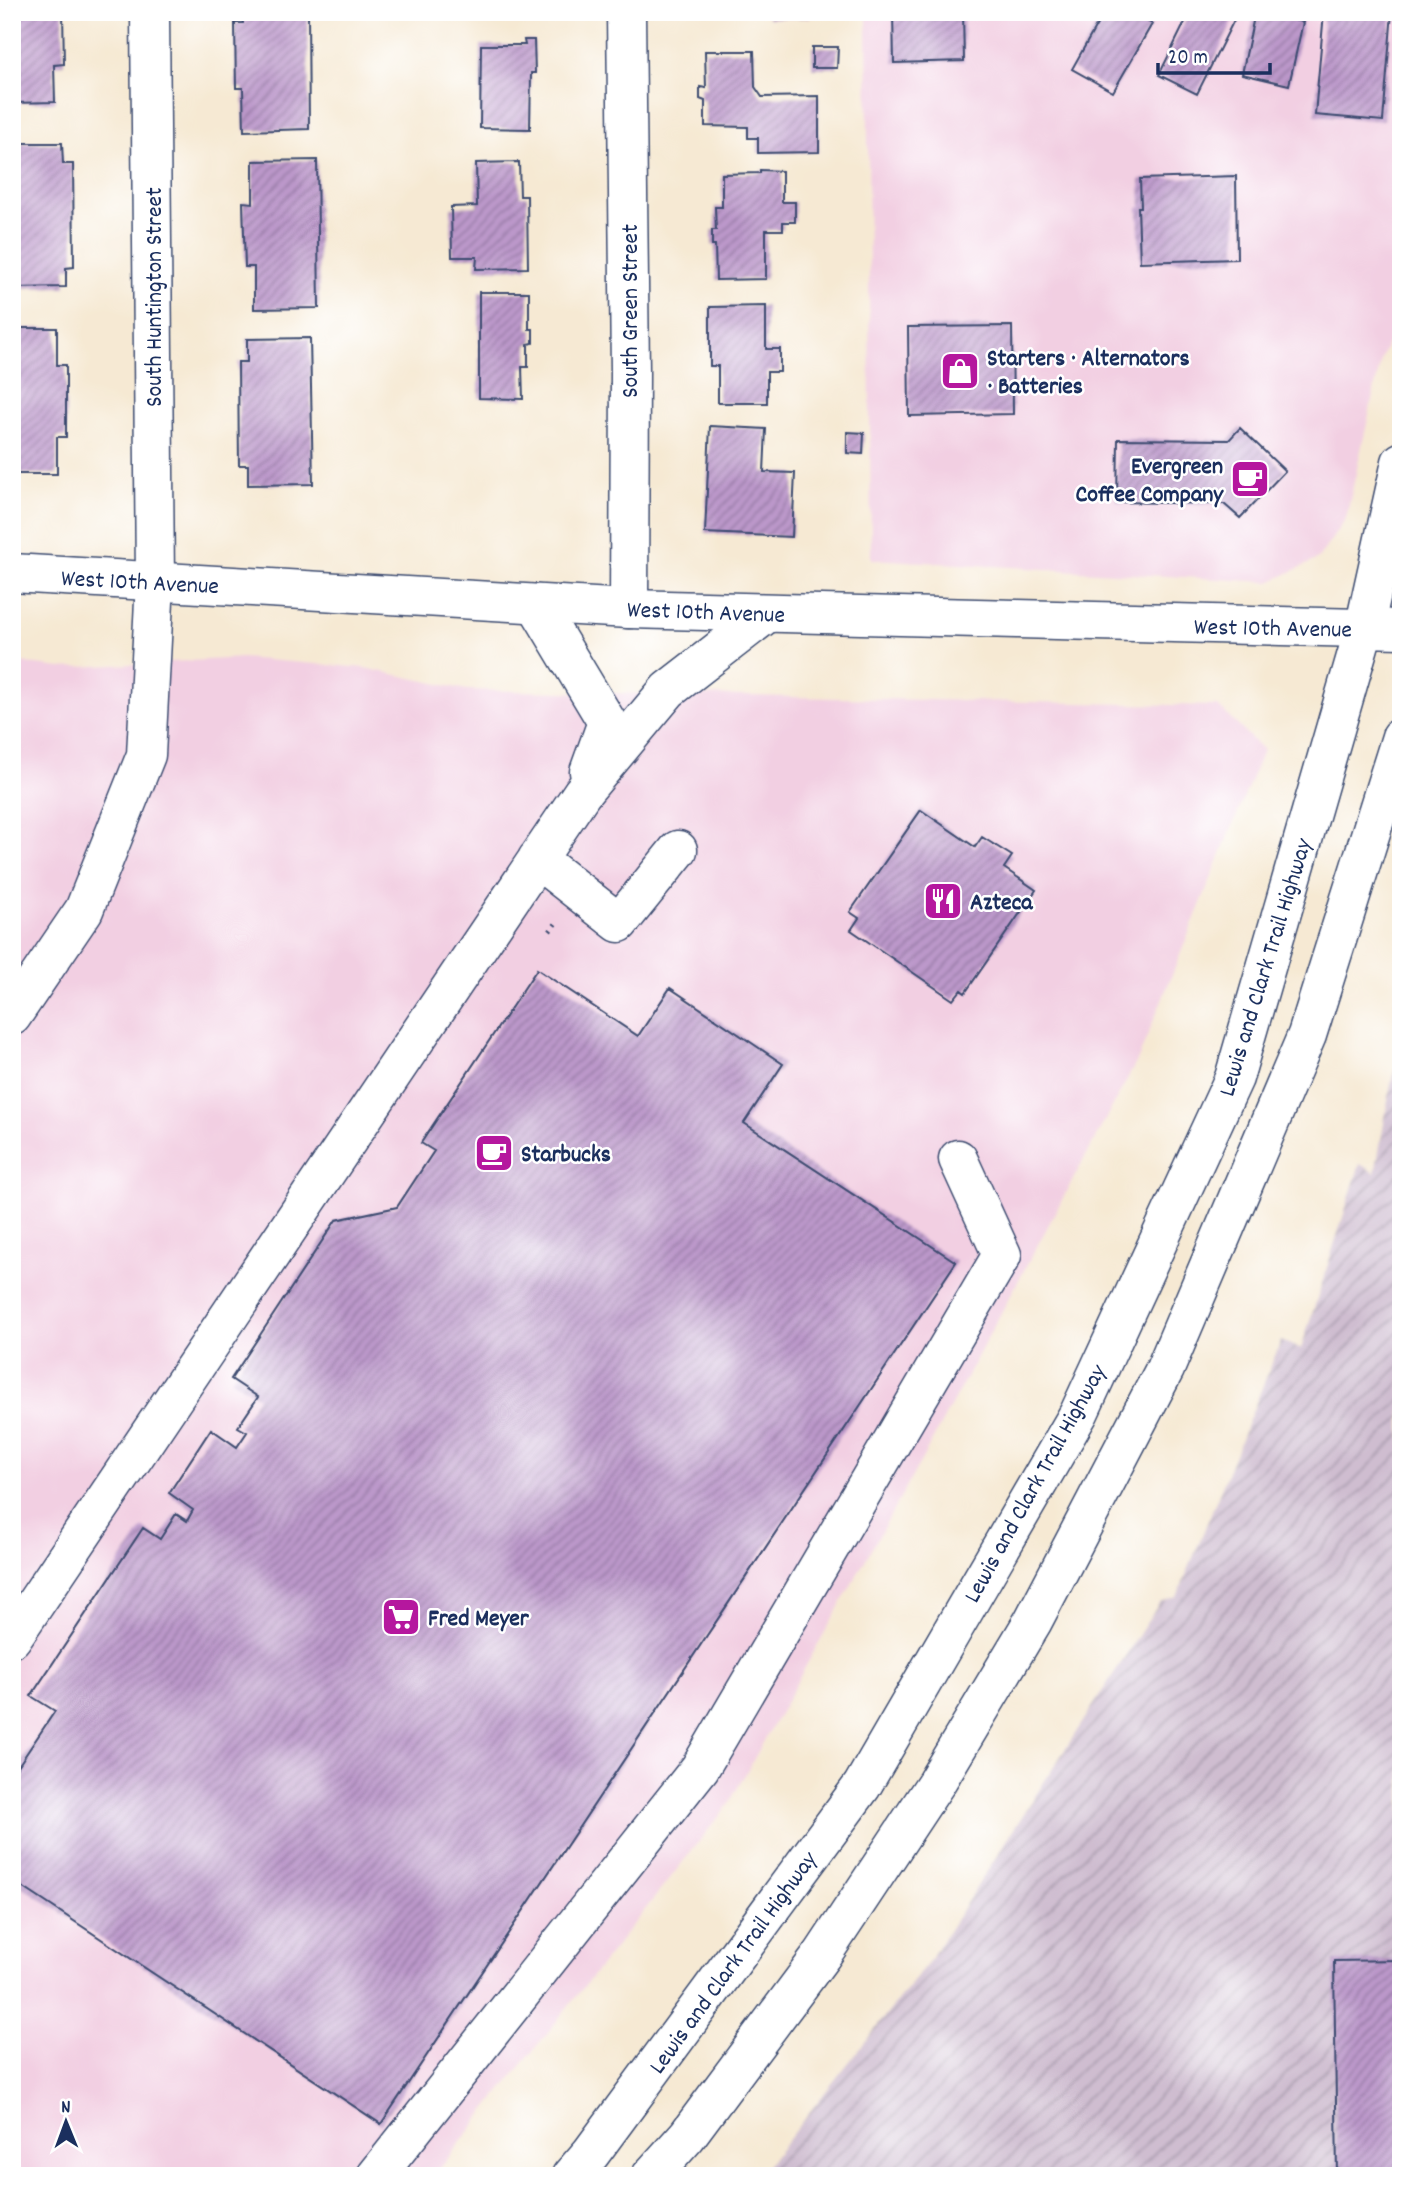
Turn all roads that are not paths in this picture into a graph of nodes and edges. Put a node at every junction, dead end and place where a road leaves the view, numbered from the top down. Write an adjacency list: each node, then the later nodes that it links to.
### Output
1 (150, 12): 5 (main road, South Huntington Street)
2 (626, 12): 7 (main road, South Green Street)
3 (1401, 462): 9 (main road, Lewis and Clark Trail Highway)
4 (12, 573): 5 (main road, West 10th Avenue)
5 (155, 582): 6 (main road, West 10th Avenue); 14 (main road, South Huntington Street)
6 (536, 604): 7 (main road, West 10th Avenue); 11 (main road)
7 (629, 609): 8 (main road, West 10th Avenue)
8 (766, 614): 9 (main road, West 10th Avenue); 11 (main road)
9 (1382, 629): 18 (main road, Lewis and Clark Trail Highway)
10 (1401, 737): 19 (main road)
11 (582, 793): 13 (main road)
12 (678, 850): 13 (main road)
13 (537, 859): 16 (main road)
14 (12, 1016)
15 (958, 1159): 17 (main road)
16 (12, 1638)
17 (376, 2176)
18 (571, 2176)
19 (651, 2176)

